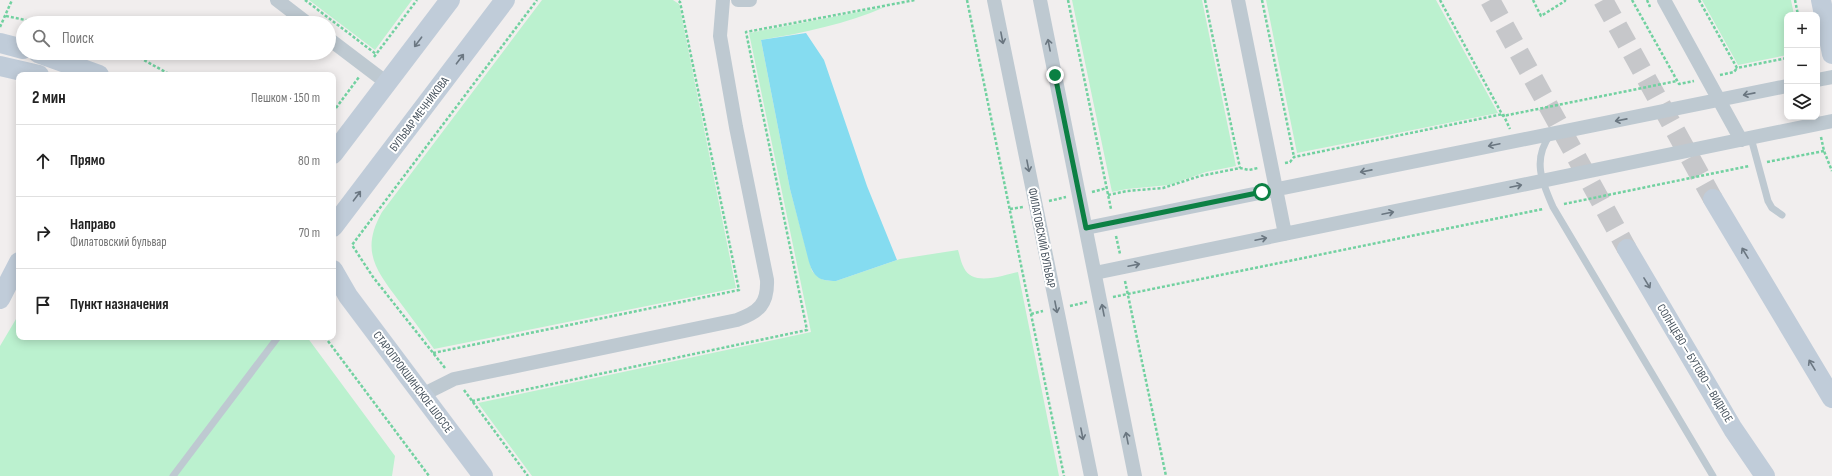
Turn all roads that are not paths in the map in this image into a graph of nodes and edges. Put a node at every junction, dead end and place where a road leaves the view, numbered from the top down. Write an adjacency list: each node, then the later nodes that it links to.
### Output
1 (277, 0): 12 (street)
2 (450, 0): 23 (street, one-way to 23)
3 (505, 0): 34 (street, БУЛЬВАР МЕЧНИКОВА, one-way to 3)
4 (723, 0): 43 (street)
5 (738, 0): 6 (street)
6 (750, 0)
7 (994, 0): 48 (street, ФИЛАТОВСКИЙ БУЛЬВАР, one-way to 48)
8 (1040, 0): 35 (street, one-way to 8)
9 (1238, 0): 31 (street)
10 (1664, 0): 25 (street)
11 (1821, 0): 16 (street)
12 (298, 16)
13 (0, 43): 15 (street)
14 (336, 44): 23 (street)
15 (16, 46)
16 (1832, 54)
17 (57, 60): 20 (street)
18 (11, 70): 19 (street)
19 (22, 72)
20 (91, 72)
21 (1832, 77): 22 (street)
22 (1820, 79)
23 (387, 83): 29 (street)
24 (1784, 87): 25 (street, one-way to 25)
25 (1718, 100): 27 (street, one-way to 27); 28 (street)
26 (1832, 121): 28 (street)
27 (1552, 134): 30 (lane); 31 (street, one-way to 31)
28 (1746, 139): 30 (street); 33 (lane)
29 (336, 150)
30 (1542, 181): 36 (street, one-way to 30); 50 (lane)
31 (1276, 189): 35 (street); 36 (street)
32 (1713, 199): 44 (street, one-way to 32)
33 (1782, 215)
34 (336, 223)
35 (1086, 228): 39 (street)
36 (1285, 234): 39 (street, one-way to 36)
37 (1627, 249): 45 (street, СОЛНЦЕВО — БУТОВО — ВИДНОЕ, one-way to 45)
38 (16, 268): 41 (street)
39 (1096, 273): 49 (street, one-way to 39)
40 (338, 284): 43 (street, СТАРОПРОКШИНСКОЕ ШОССЕ)
41 (0, 298)
42 (276, 340): 46 (lane)
43 (422, 395): 47 (street, СТАРОПРОКШИНСКОЕ ШОССЕ)
44 (1832, 398)
45 (1733, 429): 51 (street); 52 (street, СОЛНЦЕВО — БУТОВО — ВИДНОЕ)
46 (173, 476)
47 (483, 476)
48 (1090, 476)
49 (1135, 476)
50 (1713, 476)
51 (1757, 476)
52 (1765, 476)

